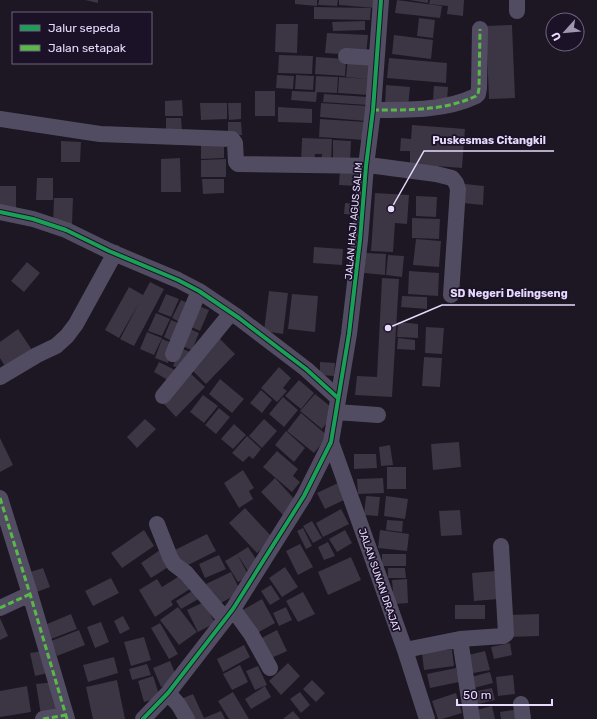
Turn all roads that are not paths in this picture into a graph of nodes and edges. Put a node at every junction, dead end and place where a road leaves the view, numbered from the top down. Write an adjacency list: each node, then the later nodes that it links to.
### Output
1 (381, 0): 4 (street, JALAN HAJI AGUS SALIM)
2 (480, 29): 5 (street)
3 (346, 56): 4 (street)
4 (376, 58): 5 (street, JALAN HAJI AGUS SALIM)
5 (373, 110): 7 (street, JALAN HAJI AGUS SALIM)
6 (0, 119): 7 (street)
7 (366, 166): 11 (street); 16 (street, JALAN HAJI AGUS SALIM)
8 (0, 212): 9 (street)
9 (115, 253): 10 (street); 14 (street)
10 (199, 291): 12 (street); 13 (street)
11 (451, 295)
12 (231, 313): 15 (street); 16 (street)
13 (173, 354)
14 (0, 377)
15 (163, 396)
16 (337, 405): 17 (street); 18 (street, JALAN HAJI AGUS SALIM)
17 (378, 416)
18 (331, 442): 24 (street); 26 (street, JALAN SUNAN DRAJAT)
19 (0, 498): 22 (street)
20 (157, 524): 24 (street)
21 (501, 546): 25 (street)
22 (30, 594): 23 (street); 29 (street)
23 (0, 608)
24 (229, 614): 27 (street); 28 (street)
25 (460, 640): 26 (street); 34 (street)
26 (405, 650): 33 (street, JALAN SUNAN DRAJAT)
27 (270, 668)
28 (168, 693): 31 (street); 32 (street)
29 (66, 717): 30 (street)
30 (43, 719)
31 (143, 719)
32 (187, 719)
33 (427, 719)
34 (472, 719)

